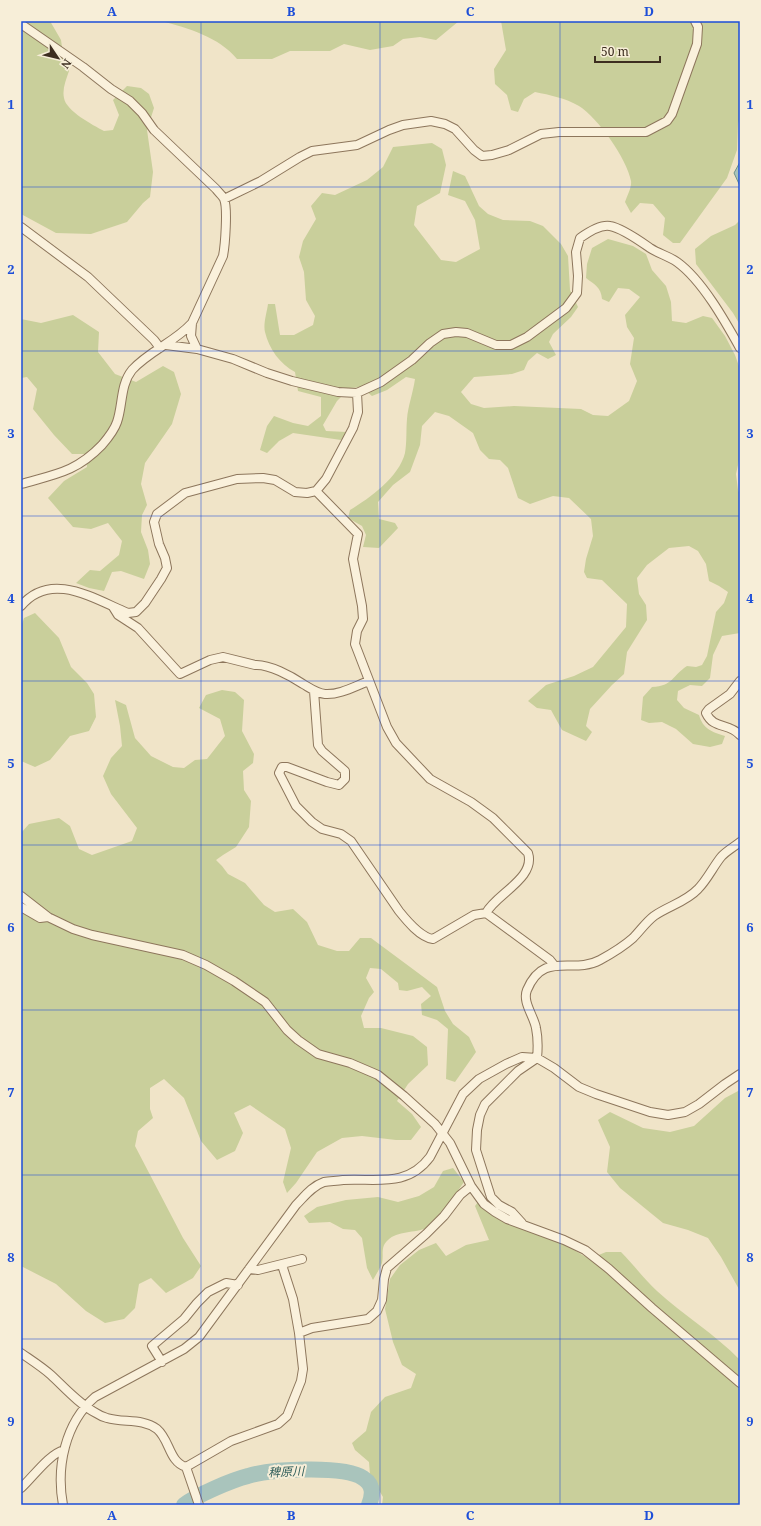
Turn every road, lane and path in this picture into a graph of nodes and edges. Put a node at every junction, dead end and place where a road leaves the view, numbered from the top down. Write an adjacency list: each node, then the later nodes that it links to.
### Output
1 (696, 21): 3 (street)
2 (21, 24): 3 (street)
3 (224, 199): 5 (street)
4 (21, 227): 6 (street)
5 (192, 323): 6 (street); 8 (street)
6 (163, 346): 8 (street); 10 (street)
7 (740, 348): 9 (street)
8 (198, 349): 9 (street)
9 (357, 394): 11 (street)
10 (21, 484)
11 (316, 490): 13 (street); 15 (street)
12 (21, 606): 13 (street)
13 (113, 607): 16 (street)
14 (740, 681): 17 (street)
15 (369, 682): 16 (street); 21 (street)
16 (314, 692): 21 (street)
17 (740, 735)
18 (740, 842): 23 (street)
19 (21, 896): 22 (street)
20 (21, 907): 22 (street)
21 (486, 913): 23 (street)
22 (48, 917): 26 (street)
23 (554, 965): 24 (street)
24 (537, 1058): 25 (street); 26 (street); 28 (street)
25 (740, 1074)
26 (442, 1133): 27 (street); 31 (street)
27 (471, 1186): 28 (street); 33 (street)
28 (524, 1225): 36 (street)
29 (302, 1259): 30 (street)
30 (282, 1265): 31 (street); 33 (street)
31 (249, 1269): 32 (street)
32 (238, 1285): 35 (street); 35 (street)
33 (299, 1333): 39 (street)
34 (21, 1353): 37 (street)
35 (162, 1362): 37 (street)
36 (740, 1383)
37 (83, 1407): 38 (street); 39 (street)
38 (64, 1450): 40 (street); 41 (street)
39 (186, 1467): 42 (street)
40 (21, 1488)
41 (63, 1505)
42 (199, 1505)

